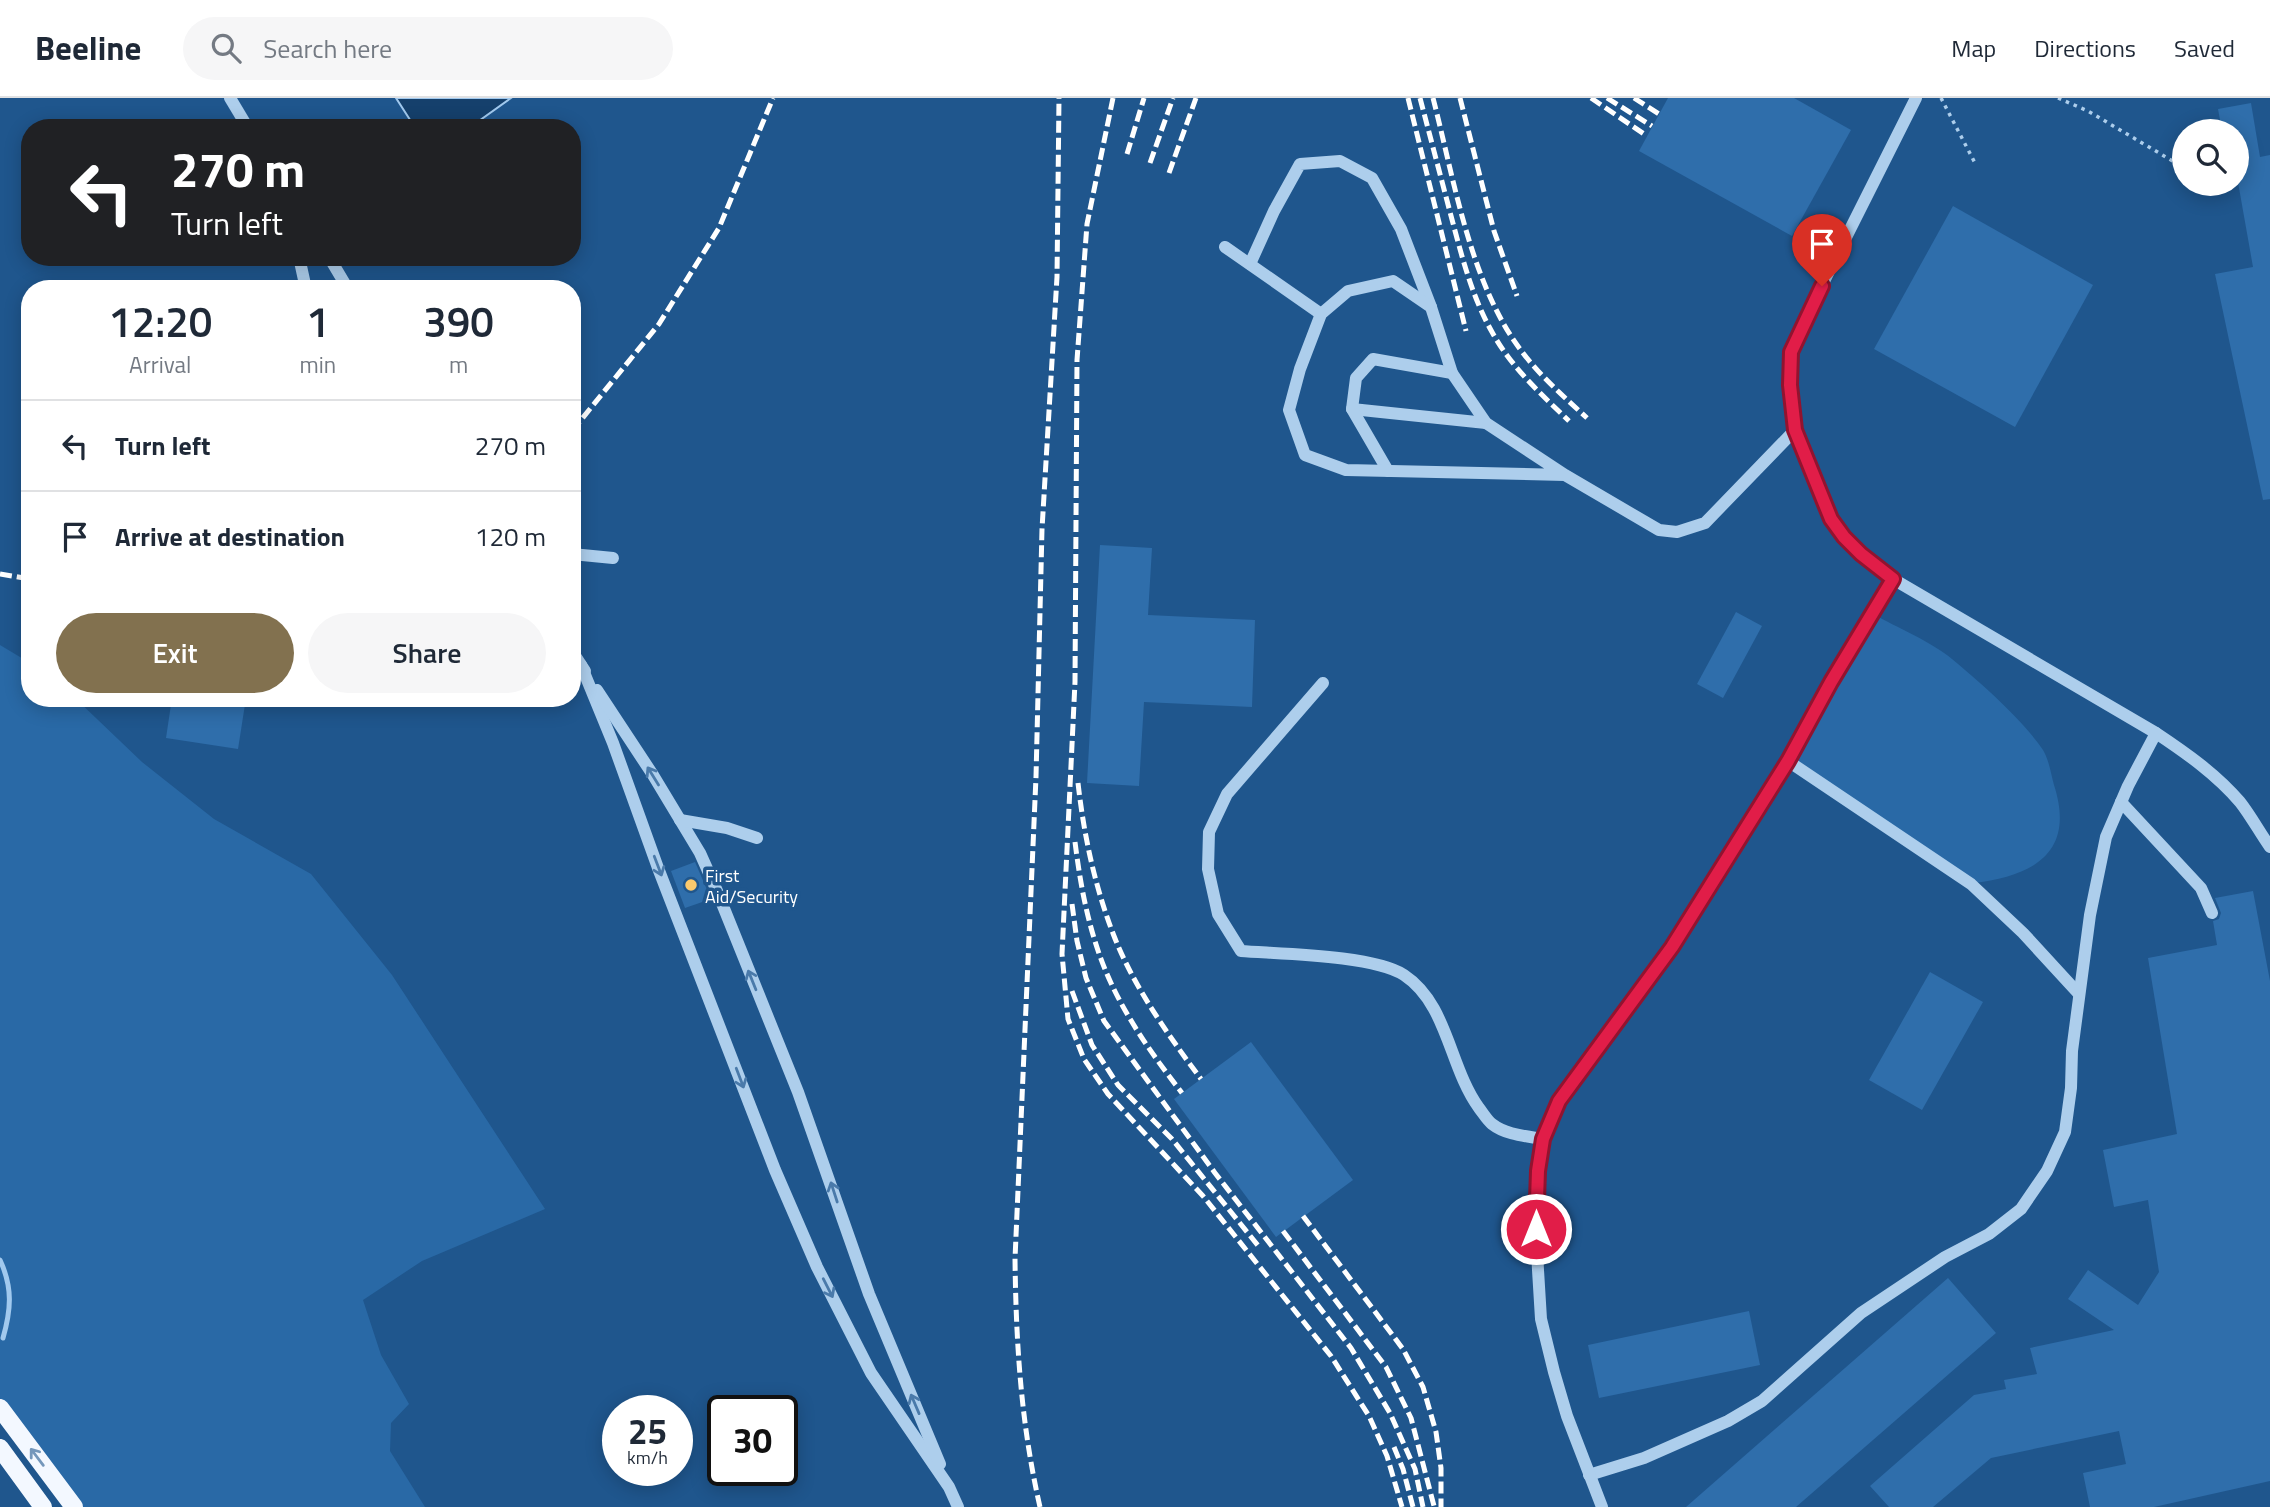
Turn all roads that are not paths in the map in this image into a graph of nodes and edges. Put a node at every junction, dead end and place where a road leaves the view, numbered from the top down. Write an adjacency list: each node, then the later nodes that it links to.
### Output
1 (230, 98): 3 (street)
2 (1916, 98): 11 (street)
3 (243, 119)
4 (1226, 247): 5 (street)
5 (1250, 264): 6 (street); 7 (street)
6 (1432, 307): 7 (street); 8 (street)
7 (1321, 314): 12 (street)
8 (1452, 373): 9 (street); 10 (street)
9 (1352, 409): 10 (street); 12 (street)
10 (1486, 423): 13 (street)
11 (1795, 430): 13 (street); 16 (street)
12 (1388, 471): 13 (street)
13 (1565, 475)
14 (581, 556): 15 (street)
15 (613, 558)
16 (1893, 579): 19 (street); 20 (street)
17 (581, 665): 22 (street, one-way to 17); 31 (street, one-way to 31)
18 (1323, 683): 27 (street)
19 (2157, 733): 21 (street); 24 (street)
20 (1788, 761): 26 (street); 27 (street)
21 (2121, 802): 25 (street); 26 (street)
22 (680, 820): 23 (street); 31 (street, one-way to 22)
23 (757, 838)
24 (2270, 847)
25 (2212, 913)
26 (2079, 994): 30 (street)
27 (1543, 1139): 30 (street)
28 (0, 1408): 33 (main road, one-way to 28)
29 (0, 1448): 32 (main road)
30 (1589, 1475): 35 (street)
31 (950, 1489): 34 (street)
32 (43, 1507)
33 (74, 1507)
34 (958, 1507)
35 (1602, 1507)

